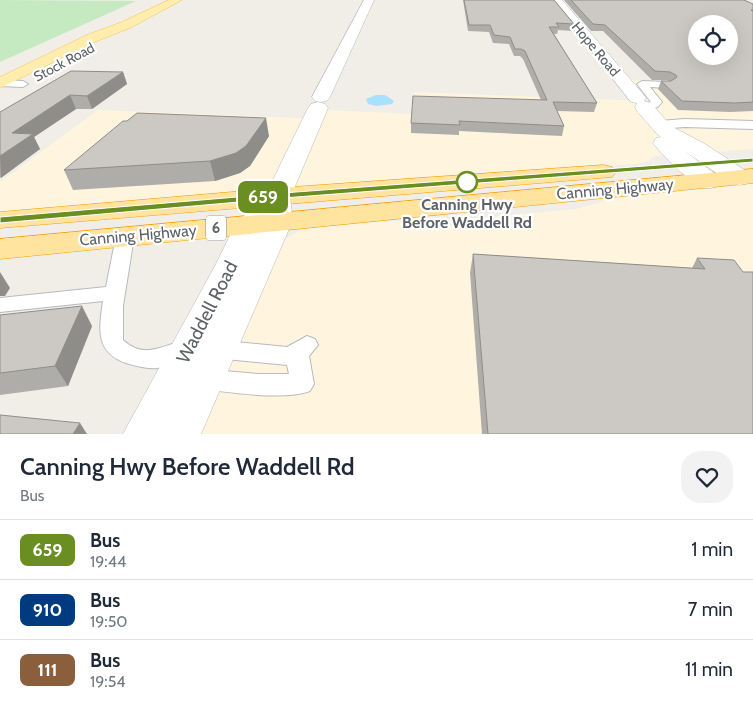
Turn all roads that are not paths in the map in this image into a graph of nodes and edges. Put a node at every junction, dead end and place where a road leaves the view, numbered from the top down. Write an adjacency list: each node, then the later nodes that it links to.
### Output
1 (177, 0): 4 (main road, Stock Road)
2 (369, 0): 13 (street, Waddell Road)
3 (556, 0): 7 (street, Hope Road)
4 (126, 26): 6 (main road, Stock Road); 6 (main road, Stock Road)
5 (667, 85): 7 (lane)
6 (5, 87)
7 (640, 102): 9 (street, Hope Road)
8 (753, 125): 9 (lane)
9 (661, 128): 10 (street, Hope Road); 11 (street, Hope Road)
10 (689, 166): 11 (highway, Canning Highway / 6); 13 (highway, Canning Highway / 6)
11 (714, 172): 12 (highway, Canning Highway / 6); 13 (highway, Canning Highway / 6)
12 (749, 172)
13 (268, 214): 14 (highway, Canning Highway / 6); 15 (highway, Canning Highway / 6); 19 (street, Waddell Road)
14 (0, 220)
15 (125, 237): 16 (highway, Canning Highway / 6); 17 (lane)
16 (0, 249)
17 (115, 293): 18 (lane); 19 (lane)
18 (0, 305)
19 (189, 362): 19 (lane); 20 (street, Waddell Road); 21 (street, Waddell Road)
20 (145, 434)
21 (180, 434)

